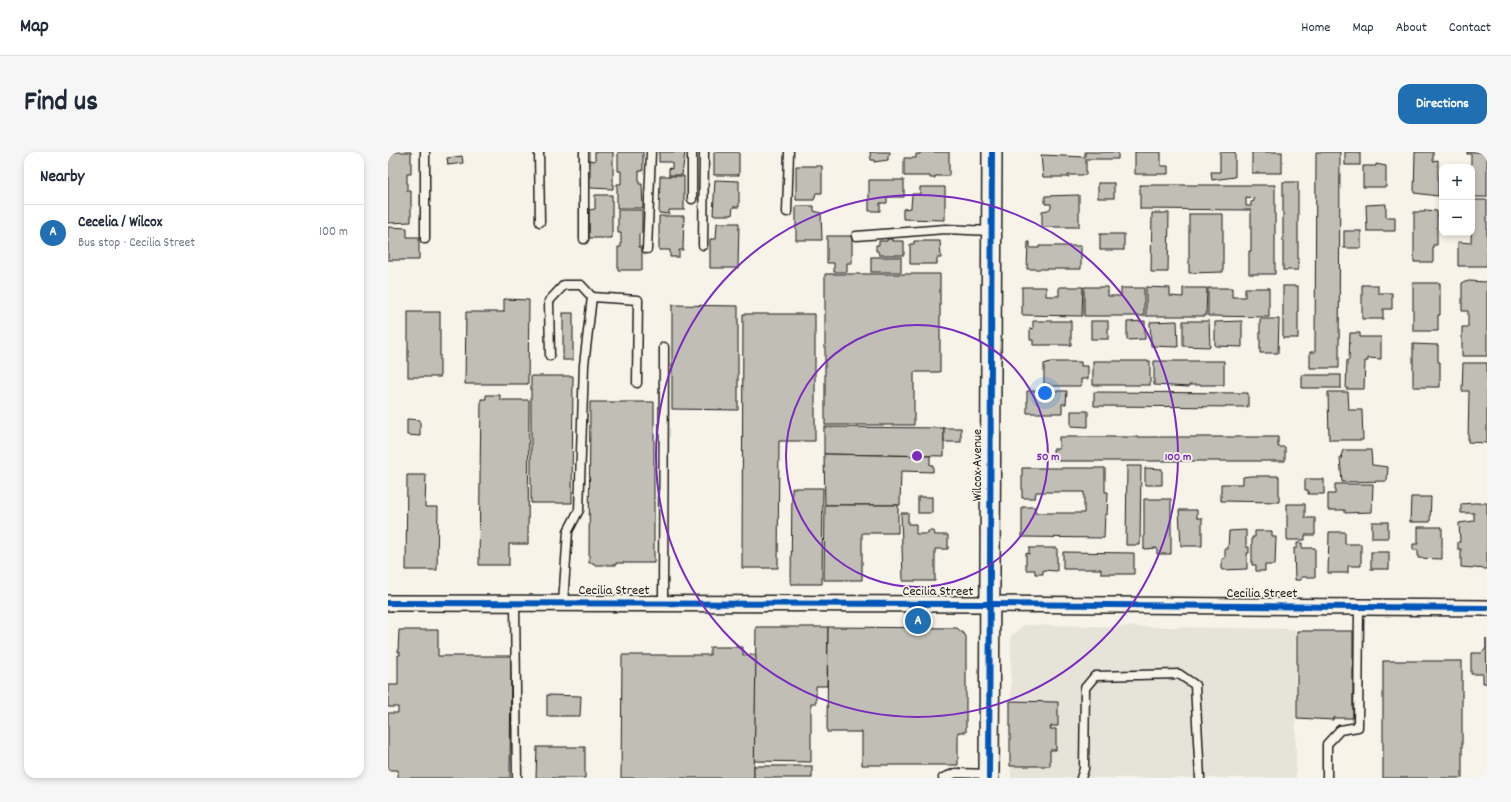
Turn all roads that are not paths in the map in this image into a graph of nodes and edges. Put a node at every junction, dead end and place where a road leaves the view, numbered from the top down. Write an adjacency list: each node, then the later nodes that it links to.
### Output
1 (425, 152): 14 (lane)
2 (539, 152): 11 (lane)
3 (584, 152): 15 (lane)
4 (651, 152): 17 (lane)
5 (692, 152): 9 (lane)
6 (704, 152): 16 (lane)
7 (789, 152): 10 (lane)
8 (992, 152): 12 (street, Wilcox Avenue)
9 (692, 199)
10 (787, 212)
11 (540, 222)
12 (991, 230): 13 (lane); 26 (street, Wilcox Avenue)
13 (856, 236)
14 (424, 239)
15 (584, 239)
16 (703, 245)
17 (647, 249)
18 (592, 297): 20 (lane); 21 (lane); 24 (lane)
19 (664, 347): 25 (lane)
20 (550, 356)
21 (637, 383)
22 (388, 603): 23 (street, Cecilia Street)
23 (516, 603): 24 (street, Cecilia Street); 30 (lane)
24 (563, 603): 25 (street, Cecilia Street)
25 (663, 603): 26 (street, Cecilia Street)
26 (989, 604): 27 (street, Cecilia Street); 29 (street, Wilcox Avenue)
27 (1359, 606): 28 (street, Cecilia Street); 34 (lane)
28 (1487, 608)
29 (988, 776): 31 (lane)
30 (517, 778)
31 (943, 778)
32 (1082, 778): 33 (lane)
33 (1200, 778)
34 (1326, 778)

